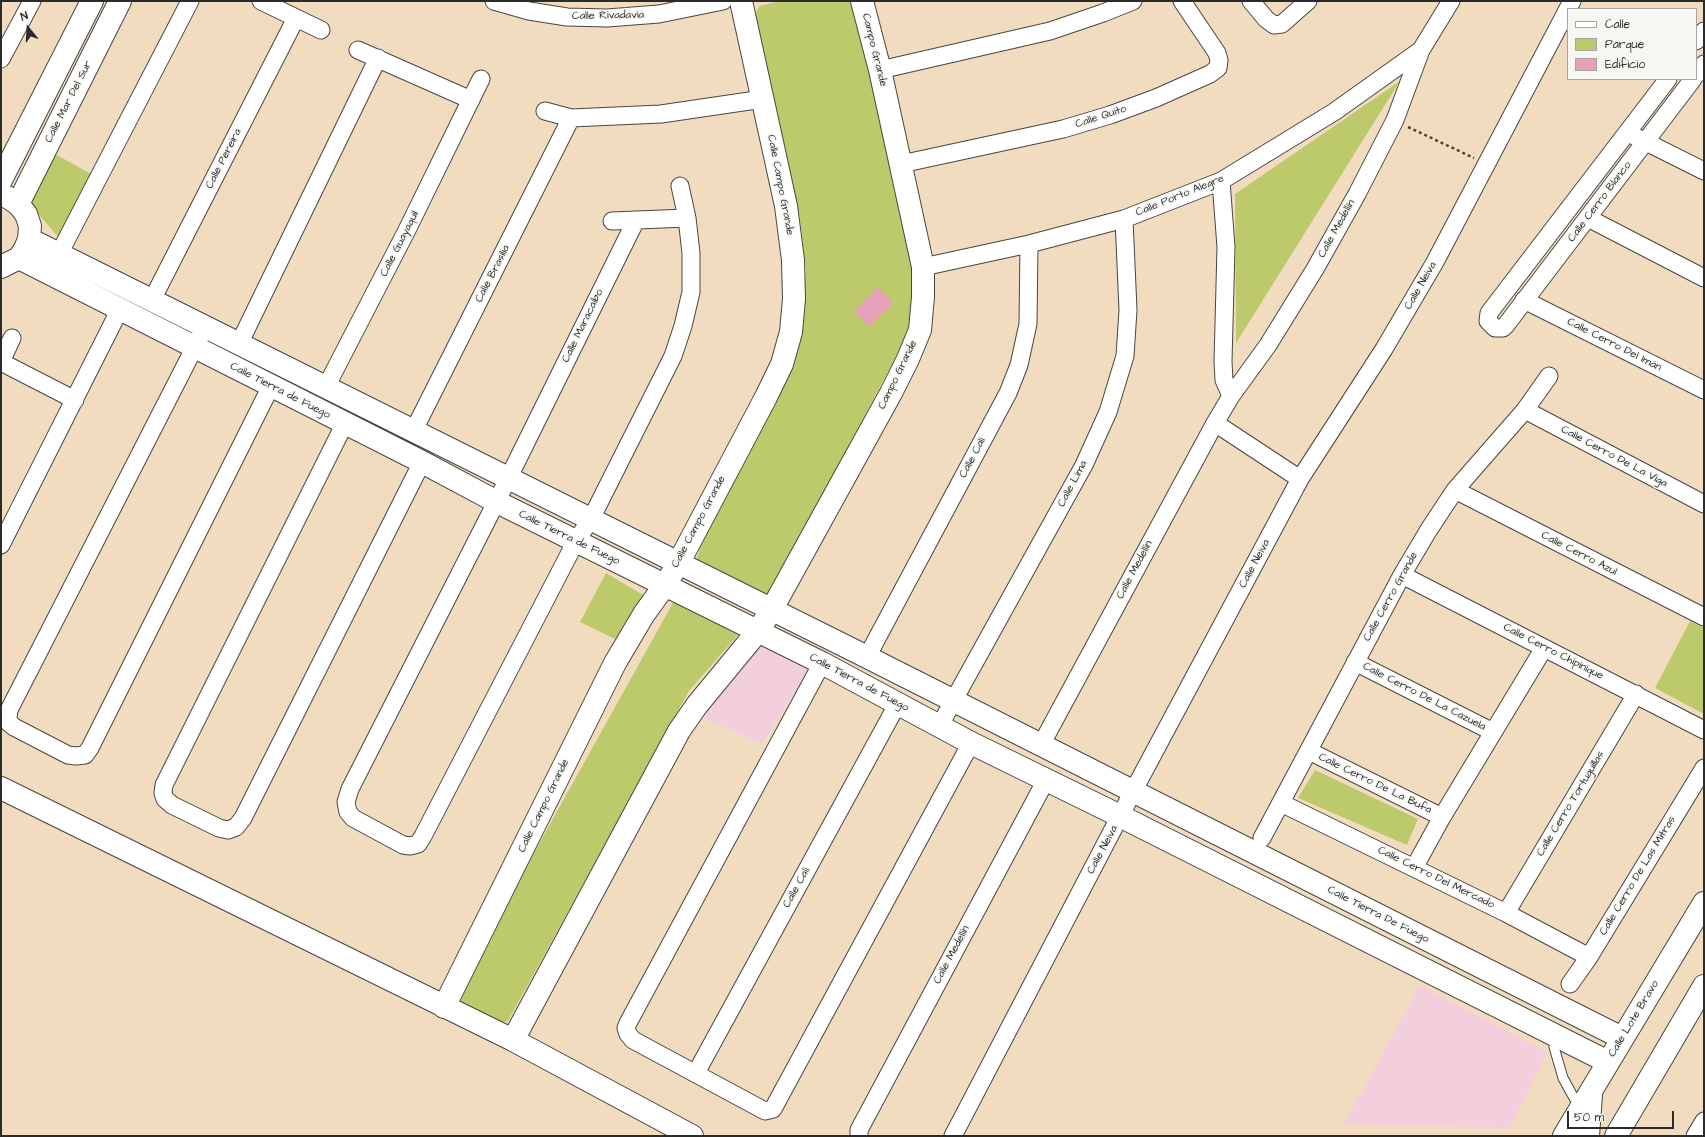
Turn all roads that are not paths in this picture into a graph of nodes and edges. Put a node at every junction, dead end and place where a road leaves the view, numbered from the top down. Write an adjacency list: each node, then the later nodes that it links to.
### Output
1 (32, 1): 23 (street)
2 (92, 1): 38 (street)
3 (120, 1): 41 (street, Calle Mar Del Sur)
4 (190, 1): 49 (street)
5 (261, 1): 16 (street)
6 (494, 1): 7 (street, Calle Rivadavia)
7 (723, 1)
8 (741, 1): 30 (street, Calle Campo Grande)
9 (862, 1): 25 (street, Campo Grande)
10 (1133, 1): 25 (street)
11 (1182, 1): 36 (street, Calle Quito)
12 (1251, 1): 13 (street)
13 (1308, 1)
14 (1451, 1): 21 (street, Calle Porto Alegre)
15 (1567, 10): 73 (street, Calle Neiva)
16 (296, 18): 17 (street); 53 (street, Calle Pereira)
17 (321, 30)
18 (1704, 31): 19 (street)
19 (1697, 40)
20 (358, 50): 22 (street)
21 (1421, 50): 39 (street, Calle Porto Alegre); 65 (street, Calle Medellín)
22 (378, 58): 31 (street); 58 (street)
23 (1, 59)
24 (1704, 64): 26 (street)
25 (880, 70): 36 (street, Campo Grande)
26 (1697, 74)
27 (481, 79): 31 (street, Calle Guayaquil)
28 (1667, 80): 34 (street, Calle Cerro Blanco)
29 (1692, 80): 35 (street, Calle Cerro Blanco)
30 (762, 99): 33 (street); 80 (street, Calle Campo Grande)
31 (471, 100): 63 (street, Calle Guayaquil)
32 (545, 111): 33 (street)
33 (571, 118): 70 (street, Calle Brasilia)
34 (1628, 132): 35 (street); 54 (street, Calle Cerro Blanco)
35 (1646, 142): 37 (street); 43 (street, Calle Cerro Blanco)
36 (901, 164): 51 (street, Campo Grande)
37 (1704, 171)
38 (1, 180)
39 (1221, 181): 44 (street, Calle Porto Alegre); 65 (street)
40 (680, 186): 42 (street)
41 (10, 200): 47 (street)
42 (687, 218): 45 (street); 77 (street)
43 (1588, 218): 52 (street); 54 (street, Calle Cerro Blanco)
44 (1124, 219): 48 (street, Calle Porto Alegre); 91 (street, Calle Lima)
45 (636, 220): 46 (street); 72 (street, Calle Maracaibo)
46 (612, 221)
47 (29, 239): 49 (street); 50 (street)
48 (1029, 244): 51 (street, Calle Porto Alegre); 87 (street, Calle Cali)
49 (59, 254): 53 (street)
50 (10, 262): 55 (street, Calle Tierra de Fuego)
51 (923, 267): 83 (street, Campo Grande)
52 (1704, 278)
53 (152, 300): 56 (street)
54 (1524, 300): 64 (street, Calle Cerro Del Imán)
55 (120, 310): 59 (street, Calle Tierra de Fuego); 66 (street)
56 (205, 327): 58 (street); 59 (street)
57 (12, 338): 60 (street)
58 (239, 344): 63 (street)
59 (195, 348): 62 (street, Calle Tierra de Fuego); 62 (street)
60 (1, 362): 66 (street)
61 (1549, 376): 67 (street, Calle Cerro Grande)
62 (271, 386): 69 (street, Calle Tierra de Fuego)
63 (326, 387): 70 (street)
64 (1704, 390)
65 (1231, 396): 68 (street, Calle Medellín)
66 (75, 400): 79 (street)
67 (1525, 410): 74 (street, Calle Cerro Grande); 76 (street, Calle Cerro De La Viga)
68 (1215, 423): 73 (street); 97 (street, Calle Medellín)
69 (345, 424): 71 (street, Calle Tierra de Fuego); 71 (street)
70 (414, 430): 72 (street)
71 (422, 462): 75 (street, Calle Tierra de Fuego)
72 (508, 479): 75 (street, Calle Maracaibo); 77 (street)
73 (1300, 479): 102 (street, Calle Neiva)
74 (1455, 490): 81 (street, Calle Cerro Grande); 84 (street, Calle Cerro Azul)
75 (497, 502): 78 (street, Calle Tierra de Fuego); 78 (street, Calle Maracaibo)
76 (1704, 504)
77 (591, 519): 78 (street); 80 (street)
78 (576, 541): 82 (street, Calle Tierra de Fuego)
79 (1, 545)
80 (678, 564): 82 (street, Calle Campo Grande); 83 (street)
81 (1402, 575): 86 (street, Calle Cerro Chipinique); 89 (street, Calle Cerro Grande)
82 (665, 585): 85 (street, Calle Tierra de Fuego); 113 (street, Calle Campo Grande)
83 (772, 609): 85 (street); 87 (street)
84 (1704, 617)
85 (758, 631): 88 (street, Calle Tierra de Fuego); 116 (street)
86 (1544, 648): 90 (street, Calle Cerro Chipinique); 95 (street)
87 (867, 657): 91 (street)
88 (822, 662): 92 (street, Calle Tierra de Fuego); 118 (street)
89 (1355, 662): 95 (street, Calle Cerro De La Cazuela); 98 (street, Calle Cerro Grande)
90 (1636, 694): 94 (street, Calle Cerro Chipinique); 109 (street, Calle Cerro Tortuguillas)
91 (953, 700): 93 (street, Calle Lima); 97 (street)
92 (898, 703): 93 (street, Calle Tierra de Fuego); 118 (street, Calle Cali)
93 (940, 725): 96 (street, Calle Tierra de Fuego)
94 (1704, 730)
95 (1493, 732): 105 (street)
96 (971, 743): 100 (street, Calle Tierra de Fuego); 118 (street)
97 (1041, 745): 102 (street)
98 (1308, 751): 103 (street, Calle Cerro Grande); 105 (street, Calle Cerro De La Bufa)
99 (1704, 768): 110 (street, Calle Cerro De Las Mitras)
100 (1046, 780): 104 (street, Calle Tierra de Fuego); 121 (street, Calle Medellín)
101 (1, 788): 113 (street)
102 (1134, 791): 104 (street, Calle Neiva); 115 (street, Calle Tierra De Fuego)
103 (1281, 803): 106 (street, Calle Cerro Grande); 107 (street, Calle Cerro Del Mercado)
104 (1120, 816): 114 (street); 123 (street, Calle Neiva)
105 (1442, 817): 107 (street)
106 (1262, 838)
107 (1414, 868): 109 (street, Calle Cerro Del Mercado)
108 (1704, 903): 115 (street, Calle Lote Bravo)
109 (1506, 913): 110 (street, Calle Cerro Del Mercado)
110 (1589, 957): 111 (street, Calle Cerro De Las Mitras)
111 (1570, 984)
112 (1704, 986): 126 (street)
113 (444, 1007): 116 (street)
114 (1556, 1036): 117 (street); 119 (lane)
115 (1622, 1038): 117 (street, Calle Lote Bravo)
116 (513, 1040): 122 (street)
117 (1608, 1062): 119 (street, Calle Lote Bravo)
118 (696, 1073)
119 (1587, 1098): 124 (street, Calle Lote Bravo); 125 (street)
120 (1704, 1121): 127 (street)
121 (859, 1133)
122 (692, 1136)
123 (953, 1136)
124 (1564, 1136)
125 (1588, 1136)
126 (1616, 1136)
127 (1695, 1136)

